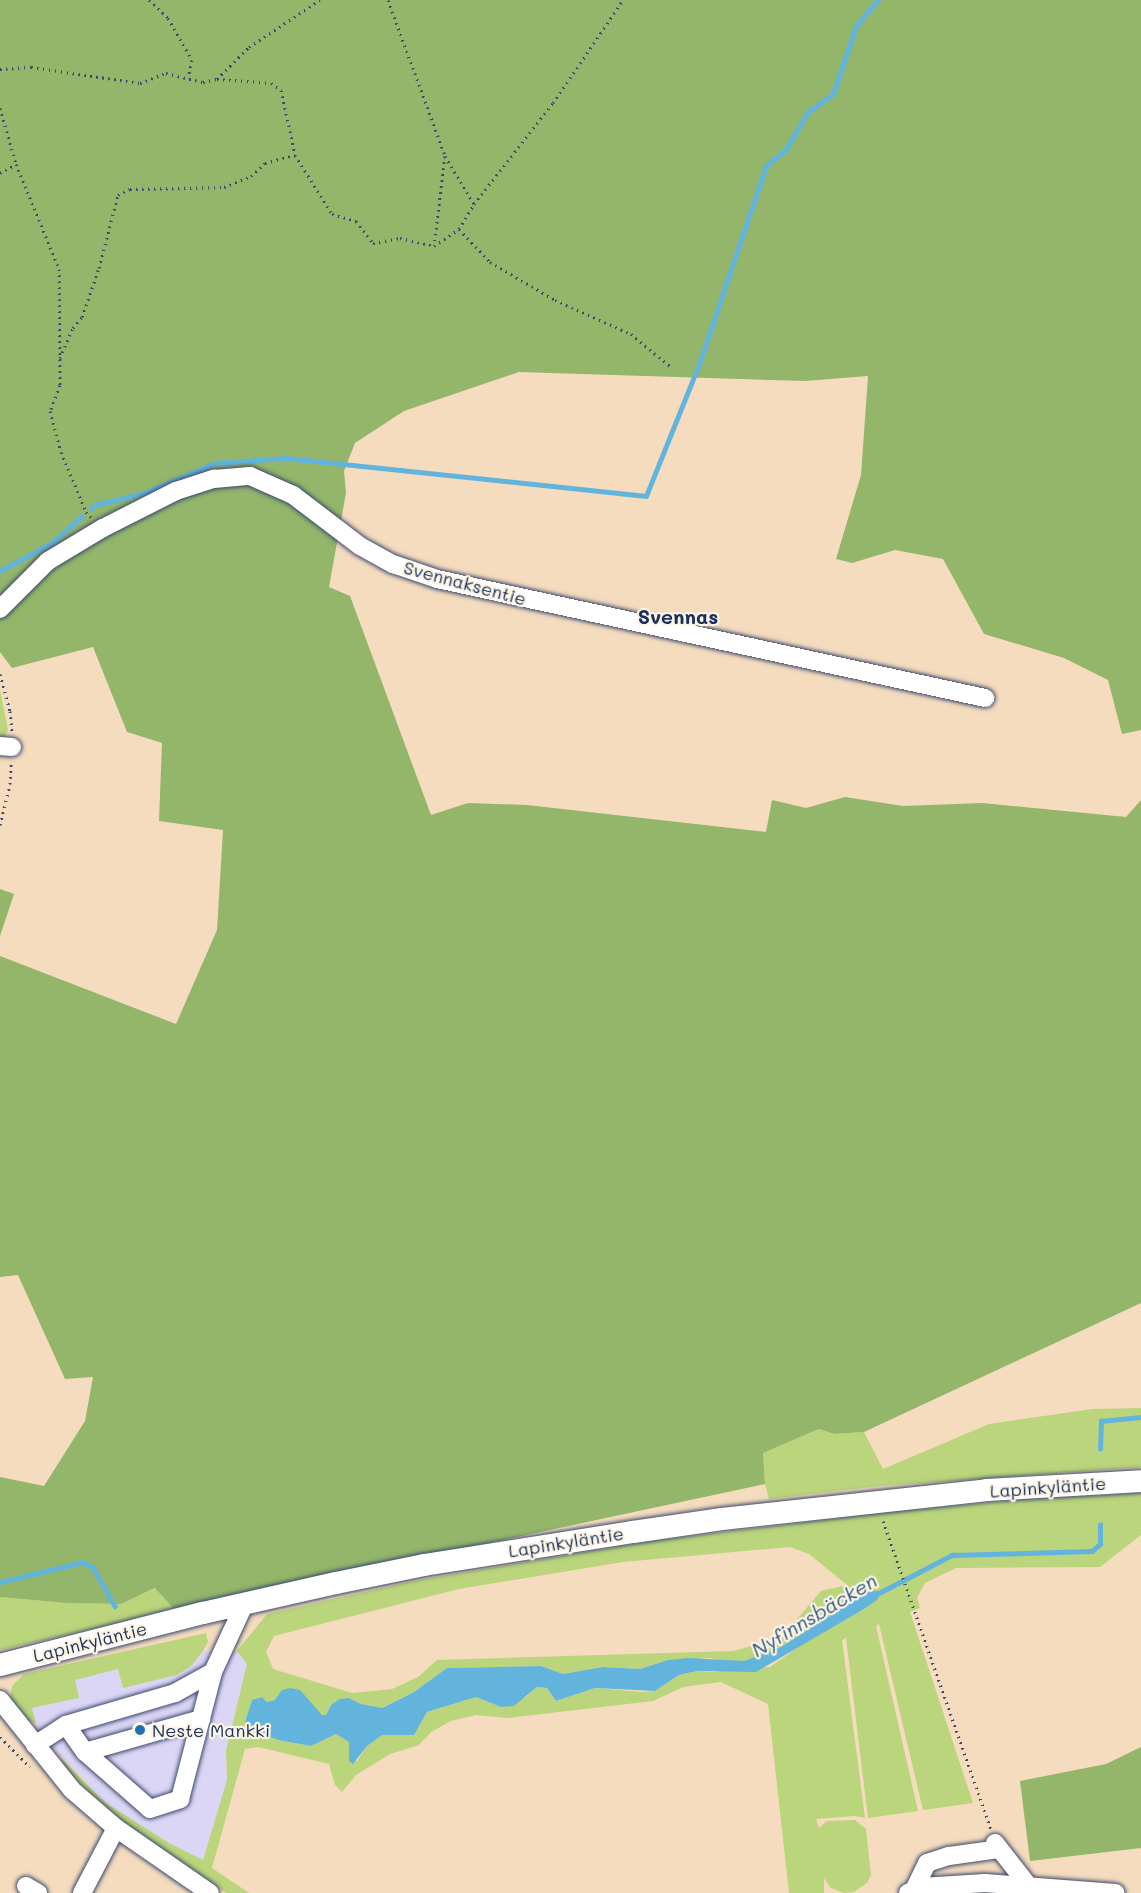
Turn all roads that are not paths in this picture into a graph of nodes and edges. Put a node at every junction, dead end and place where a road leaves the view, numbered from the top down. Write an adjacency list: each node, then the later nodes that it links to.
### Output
1 (0, 609): 2 (street, Svennaksentie)
2 (985, 698)
3 (1141, 1481): 4 (main road, Lapinkyläntie)
4 (244, 1605): 5 (main road, Lapinkyläntie); 6 (street)
5 (0, 1665)
6 (213, 1672): 8 (street); 10 (street)
7 (0, 1700): 9 (street)
8 (201, 1719): 12 (street); 12 (street)
9 (8, 1725): 11 (street)
10 (66, 1725): 11 (street); 12 (street)
11 (35, 1745): 13 (street)
12 (85, 1752)
13 (116, 1828): 16 (street); 17 (street)
14 (1027, 1884): 15 (street); 15 (street); 18 (street)
15 (911, 1892)
16 (82, 1893)
17 (210, 1893)
18 (1116, 1893)

